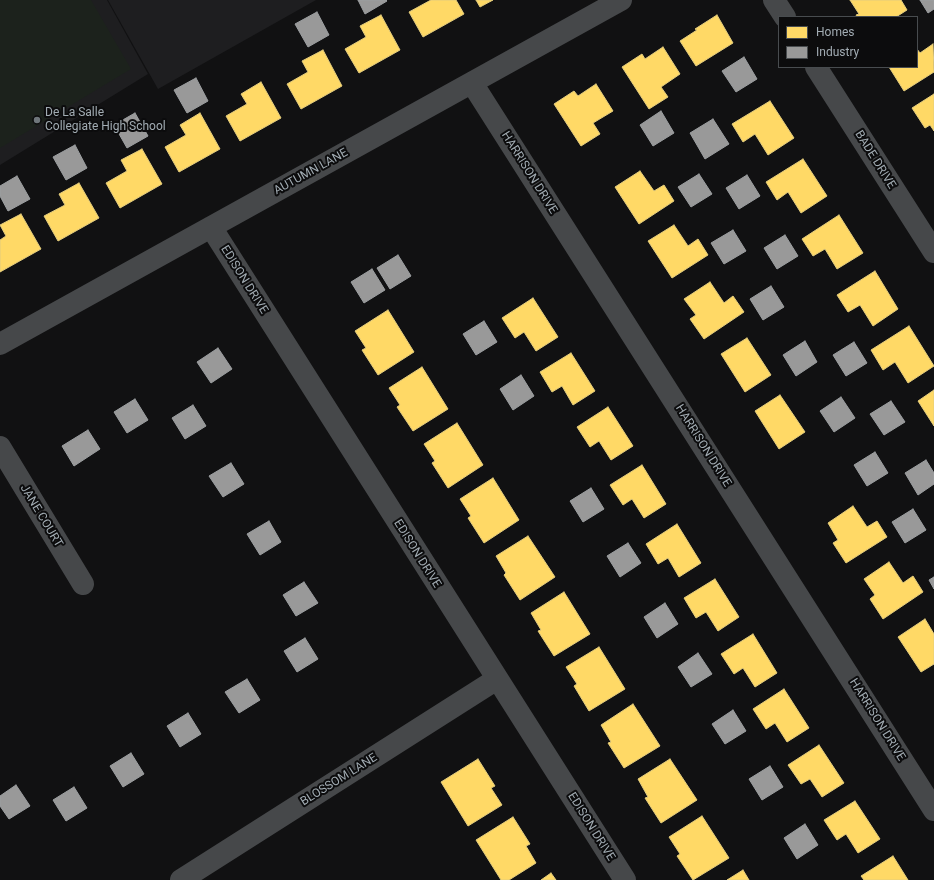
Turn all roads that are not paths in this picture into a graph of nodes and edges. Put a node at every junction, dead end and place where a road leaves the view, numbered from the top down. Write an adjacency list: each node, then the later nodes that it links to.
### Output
1 (622, 0): 5 (street, AUTUMN LANE)
2 (774, 0): 3 (street)
3 (784, 16)
4 (817, 68): 7 (street, BADE DRIVE)
5 (472, 83): 6 (street, AUTUMN LANE); 12 (street, HARRISON DRIVE)
6 (211, 227): 8 (street, AUTUMN LANE); 11 (street, EDISON DRIVE)
7 (934, 252)
8 (0, 344)
9 (0, 447): 10 (street, JANE COURT)
10 (83, 584)
11 (497, 679): 13 (street, BLOSSOM LANE); 14 (street, EDISON DRIVE)
12 (934, 810)
13 (182, 880)
14 (625, 880)

